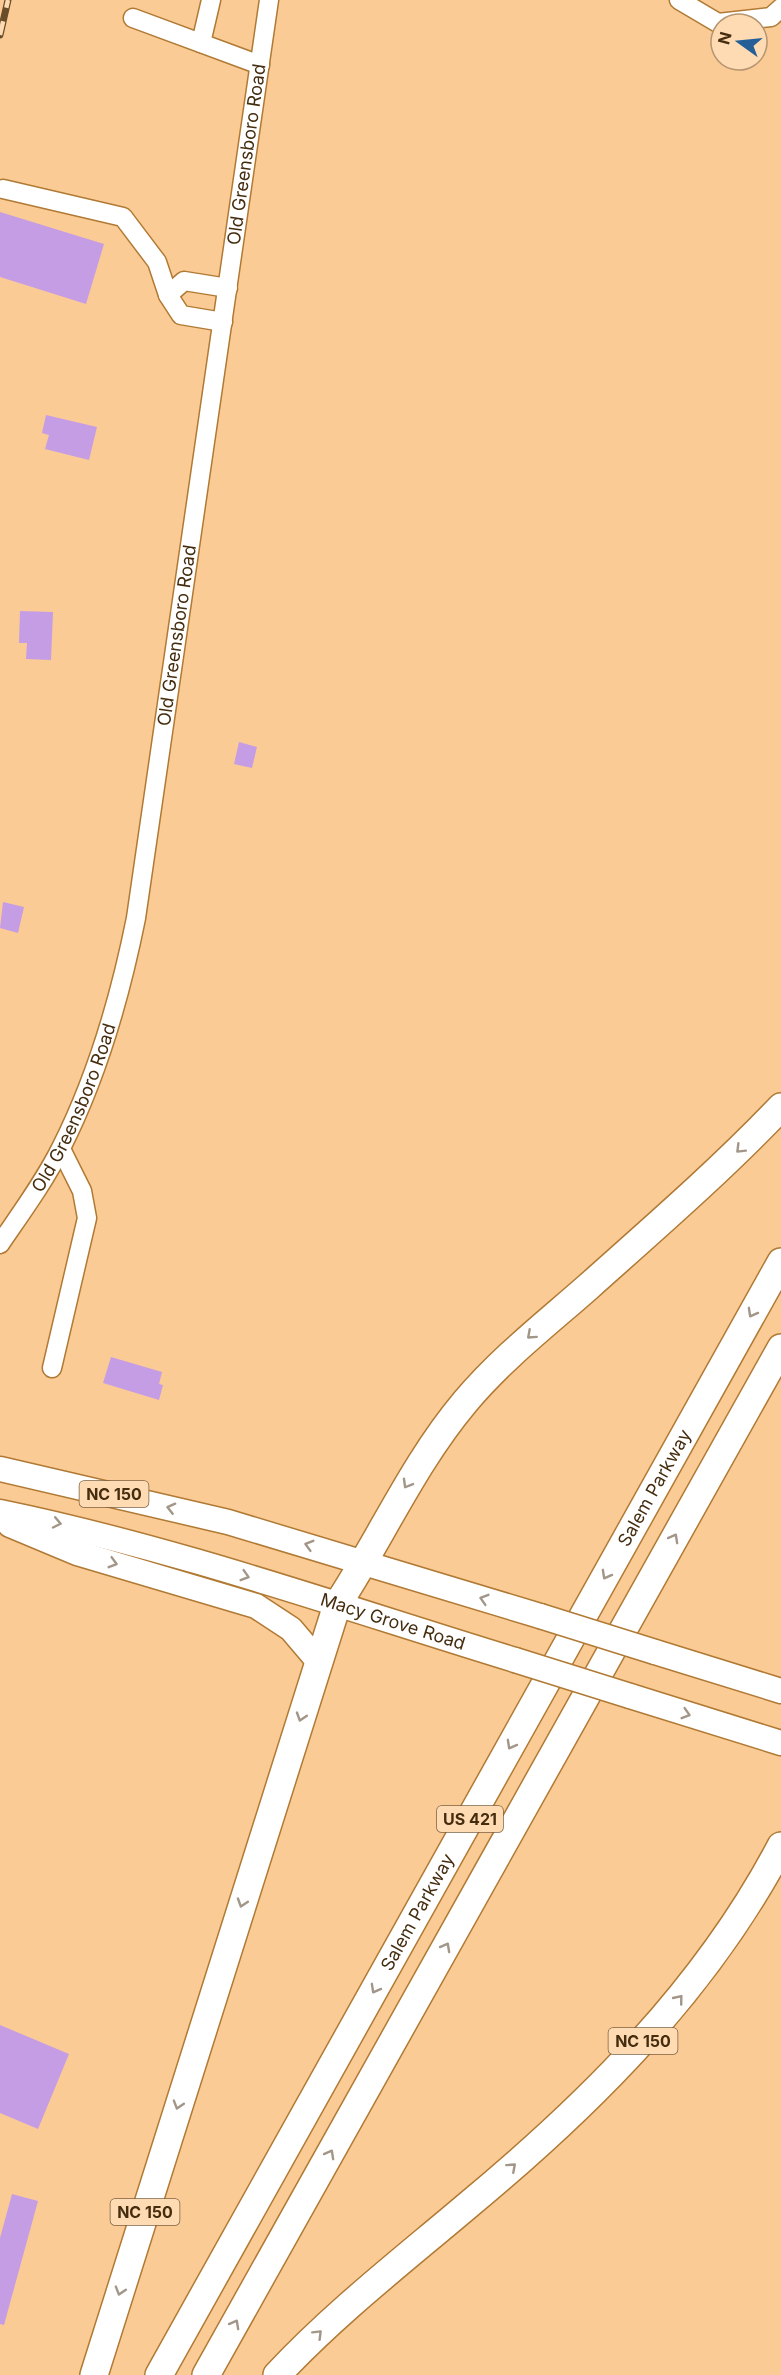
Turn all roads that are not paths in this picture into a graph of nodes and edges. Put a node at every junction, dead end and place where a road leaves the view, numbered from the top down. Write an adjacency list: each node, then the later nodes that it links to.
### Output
1 (212, 0): 6 (street)
2 (269, 0): 7 (street, Old Greensboro Road)
3 (679, 0): 4 (street)
4 (781, 8)
5 (133, 18): 6 (street)
6 (201, 43): 7 (street)
7 (260, 65): 9 (street, Old Greensboro Road)
8 (3, 189): 10 (street)
9 (228, 288): 10 (street); 11 (street, Old Greensboro Road)
10 (168, 295): 11 (street)
11 (223, 322): 13 (street, Old Greensboro Road)
12 (781, 1107): 21 (highway, one-way to 21)
13 (61, 1149): 14 (street, Old Greensboro Road); 17 (street)
14 (0, 1244)
15 (781, 1262): 28 (highway, Salem Parkway / US 421, one-way to 28)
16 (781, 1347): 29 (highway, US 421, one-way to 16)
17 (52, 1368)
18 (0, 1469): 21 (main road, NC 150, one-way to 18)
19 (0, 1512): 22 (main road, Macy Grove Road, one-way to 22)
20 (0, 1520): 23 (main road, one-way to 23)
21 (366, 1562): 22 (highway); 24 (main road, NC 150, one-way to 21, bridge)
22 (337, 1605): 23 (highway); 25 (main road, Macy Grove Road, one-way to 25, bridge)
23 (319, 1662): 27 (highway, NC 150, one-way to 27)
24 (781, 1691)
25 (781, 1743)
26 (781, 1846): 30 (highway, NC 150, one-way to 26)
27 (94, 2375)
28 (159, 2375)
29 (206, 2375)
30 (277, 2375)

